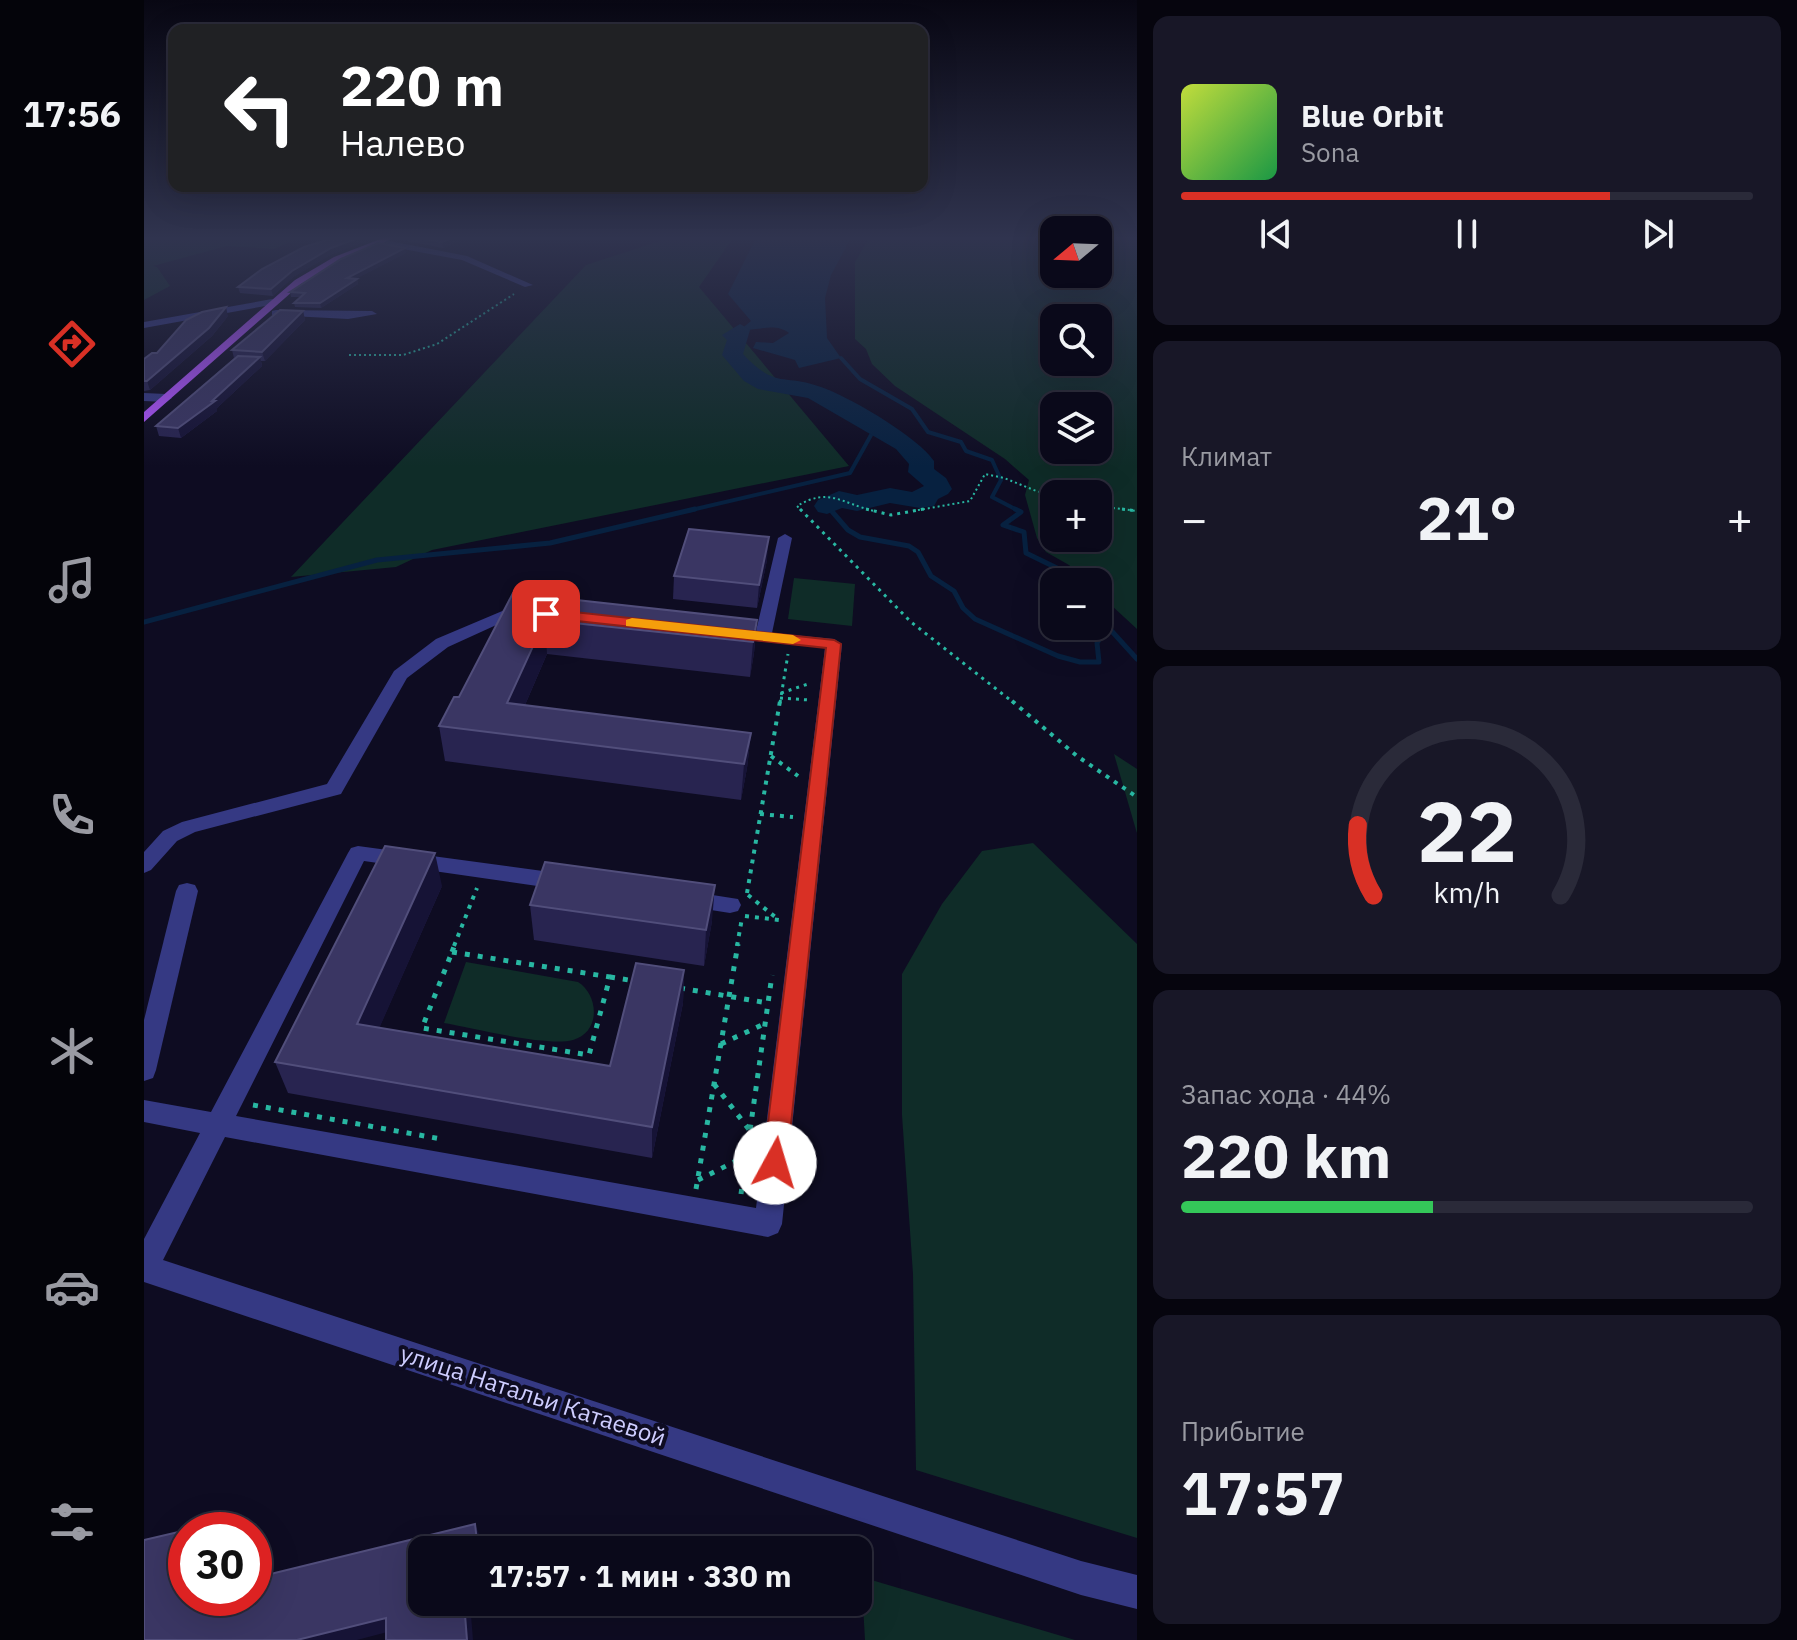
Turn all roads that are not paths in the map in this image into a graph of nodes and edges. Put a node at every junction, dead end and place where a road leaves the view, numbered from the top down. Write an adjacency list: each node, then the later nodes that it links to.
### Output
1 (202, 315): 5 (street)
2 (259, 315): 7 (main road)
3 (305, 315): 4 (street)
4 (366, 315)
5 (144, 325)
6 (144, 397): 7 (street)
7 (166, 398): 8 (main road)
8 (144, 418)
9 (785, 538): 12 (street)
10 (546, 614): 13 (street)
11 (717, 632): 12 (street)
12 (763, 637): 20 (street)
13 (144, 865)
14 (591, 886): 20 (street)
15 (187, 891): 18 (street)
16 (668, 896): 17 (street)
17 (740, 905)
18 (144, 1070)
19 (144, 1111): 20 (street)
20 (225, 1113): 21 (street)
21 (144, 1268): 22 (street, улица Натальи Катаевой)
22 (1137, 1592)

